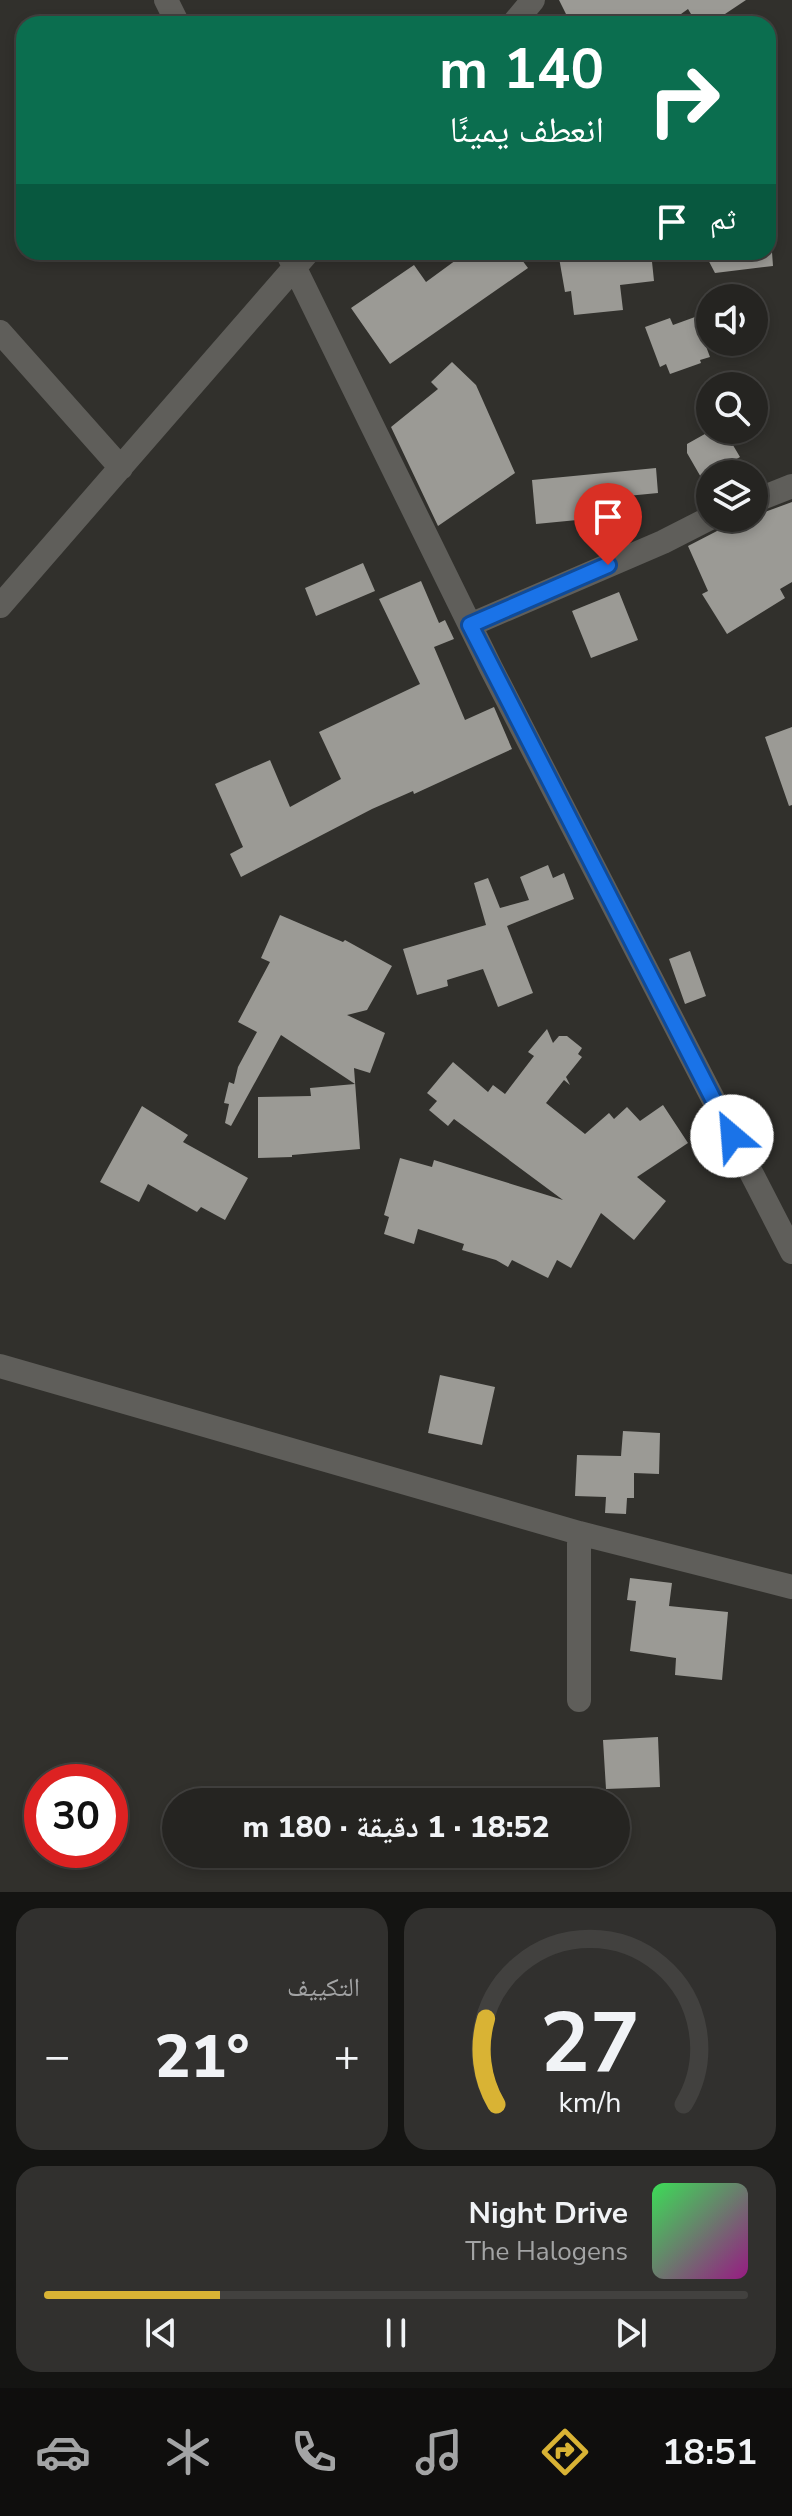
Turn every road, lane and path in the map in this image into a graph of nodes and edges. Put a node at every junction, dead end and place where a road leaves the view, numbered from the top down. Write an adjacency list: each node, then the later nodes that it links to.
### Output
1 (533, 0): 2 (street)
2 (520, 16)
3 (294, 260): 6 (street)
4 (297, 260): 11 (street)
5 (0, 332): 6 (street)
6 (121, 468): 10 (street)
7 (792, 486): 8 (street)
8 (768, 495)
9 (696, 525): 11 (street)
10 (0, 606)
11 (470, 625): 12 (street)
12 (792, 1252)
13 (0, 1366): 14 (street)
14 (579, 1533): 15 (street); 16 (street)
15 (792, 1587)
16 (579, 1700)

